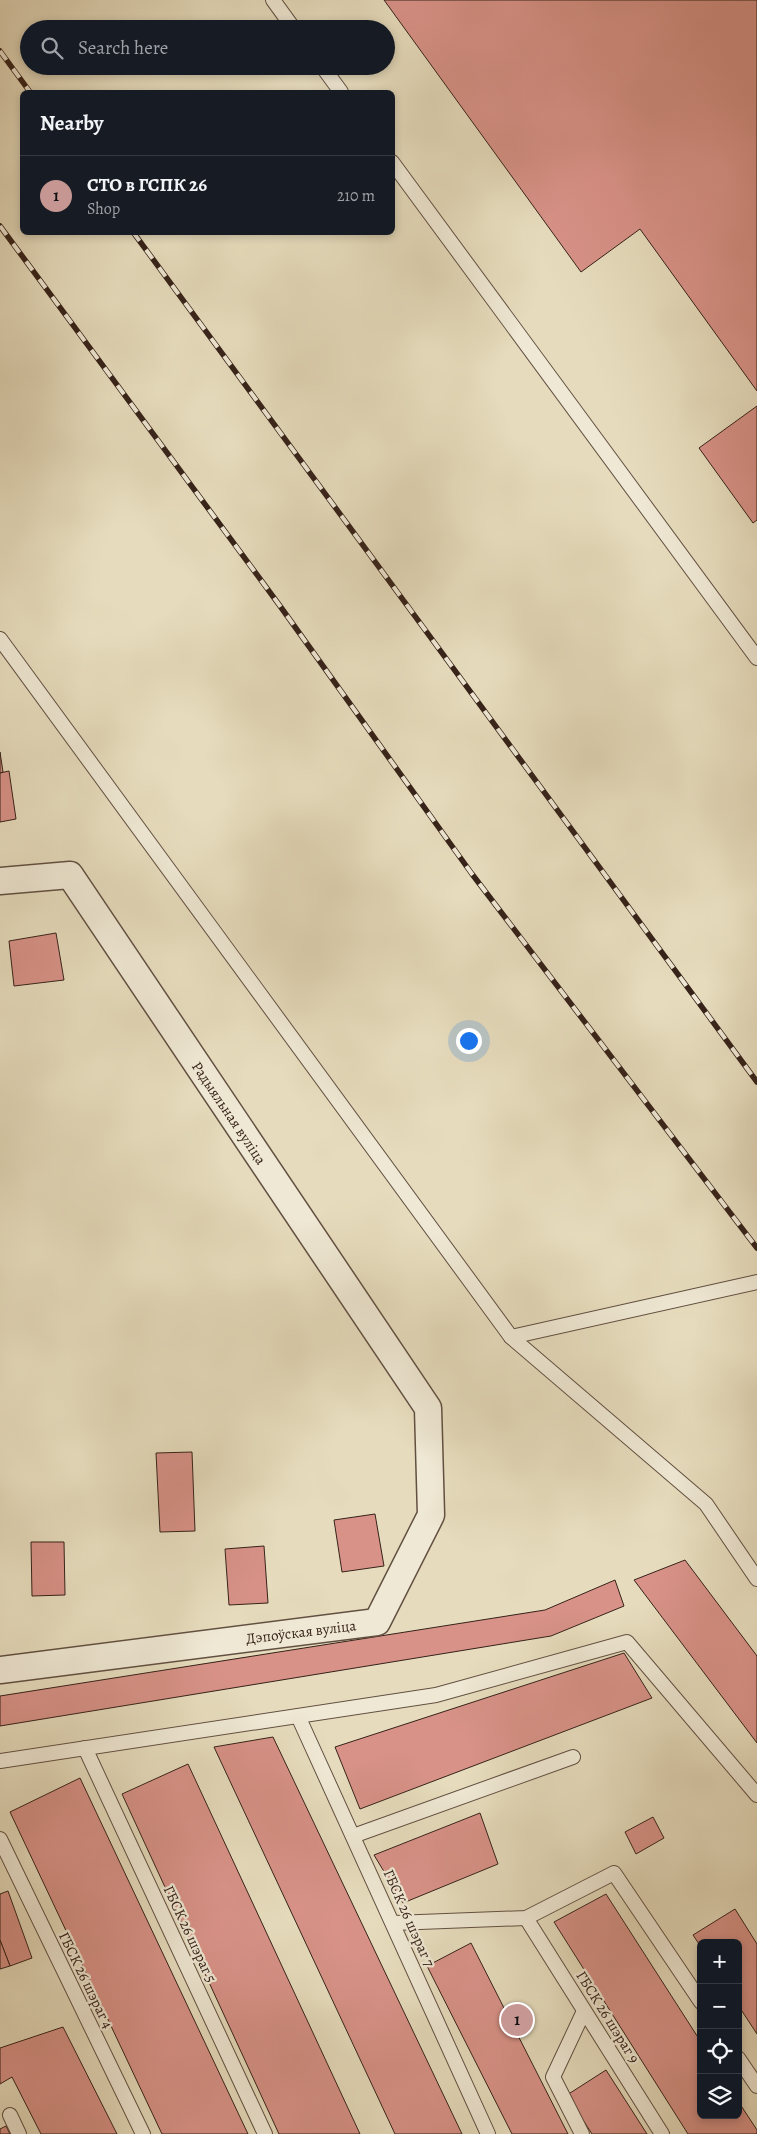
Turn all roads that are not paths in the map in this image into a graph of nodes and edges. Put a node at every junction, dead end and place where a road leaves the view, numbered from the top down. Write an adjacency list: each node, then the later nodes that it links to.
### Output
1 (273, 0): 2 (lane)
2 (287, 20)
3 (329, 75): 4 (lane)
4 (340, 90)
5 (395, 166): 7 (lane)
6 (0, 639): 10 (lane)
7 (757, 658)
8 (0, 881): 11 (street, Радыяльная вуліца)
9 (757, 1282): 10 (lane)
10 (511, 1337): 12 (lane)
11 (428, 1408): 13 (street, Дэпоўская вуліца)
12 (757, 1578)
13 (0, 1670)
14 (298, 1716): 15 (lane); 18 (lane); 19 (lane, ГБСК 26 шэраг 7)
15 (85, 1748): 17 (lane); 30 (lane, ГБСК 26 шэраг 5)
16 (573, 1757): 19 (lane)
17 (0, 1760)
18 (757, 1795)
19 (353, 1836): 22 (lane, ГБСК 26 шэраг 7)
20 (1, 1842): 29 (lane, ГБСК 26 шэраг 4)
21 (526, 1918): 22 (lane); 23 (lane); 24 (lane, ГБСК 26 шэраг 9)
22 (394, 1923): 31 (lane, ГБСК 26 шэраг 7)
23 (697, 1996)
24 (584, 2011): 32 (lane); 33 (lane, ГБСК 26 шэраг 9)
25 (742, 2064): 26 (lane)
26 (757, 2086)
27 (10, 2115): 28 (lane)
28 (19, 2134)
29 (144, 2134)
30 (265, 2134)
31 (488, 2134)
32 (582, 2134)
33 (662, 2134)

